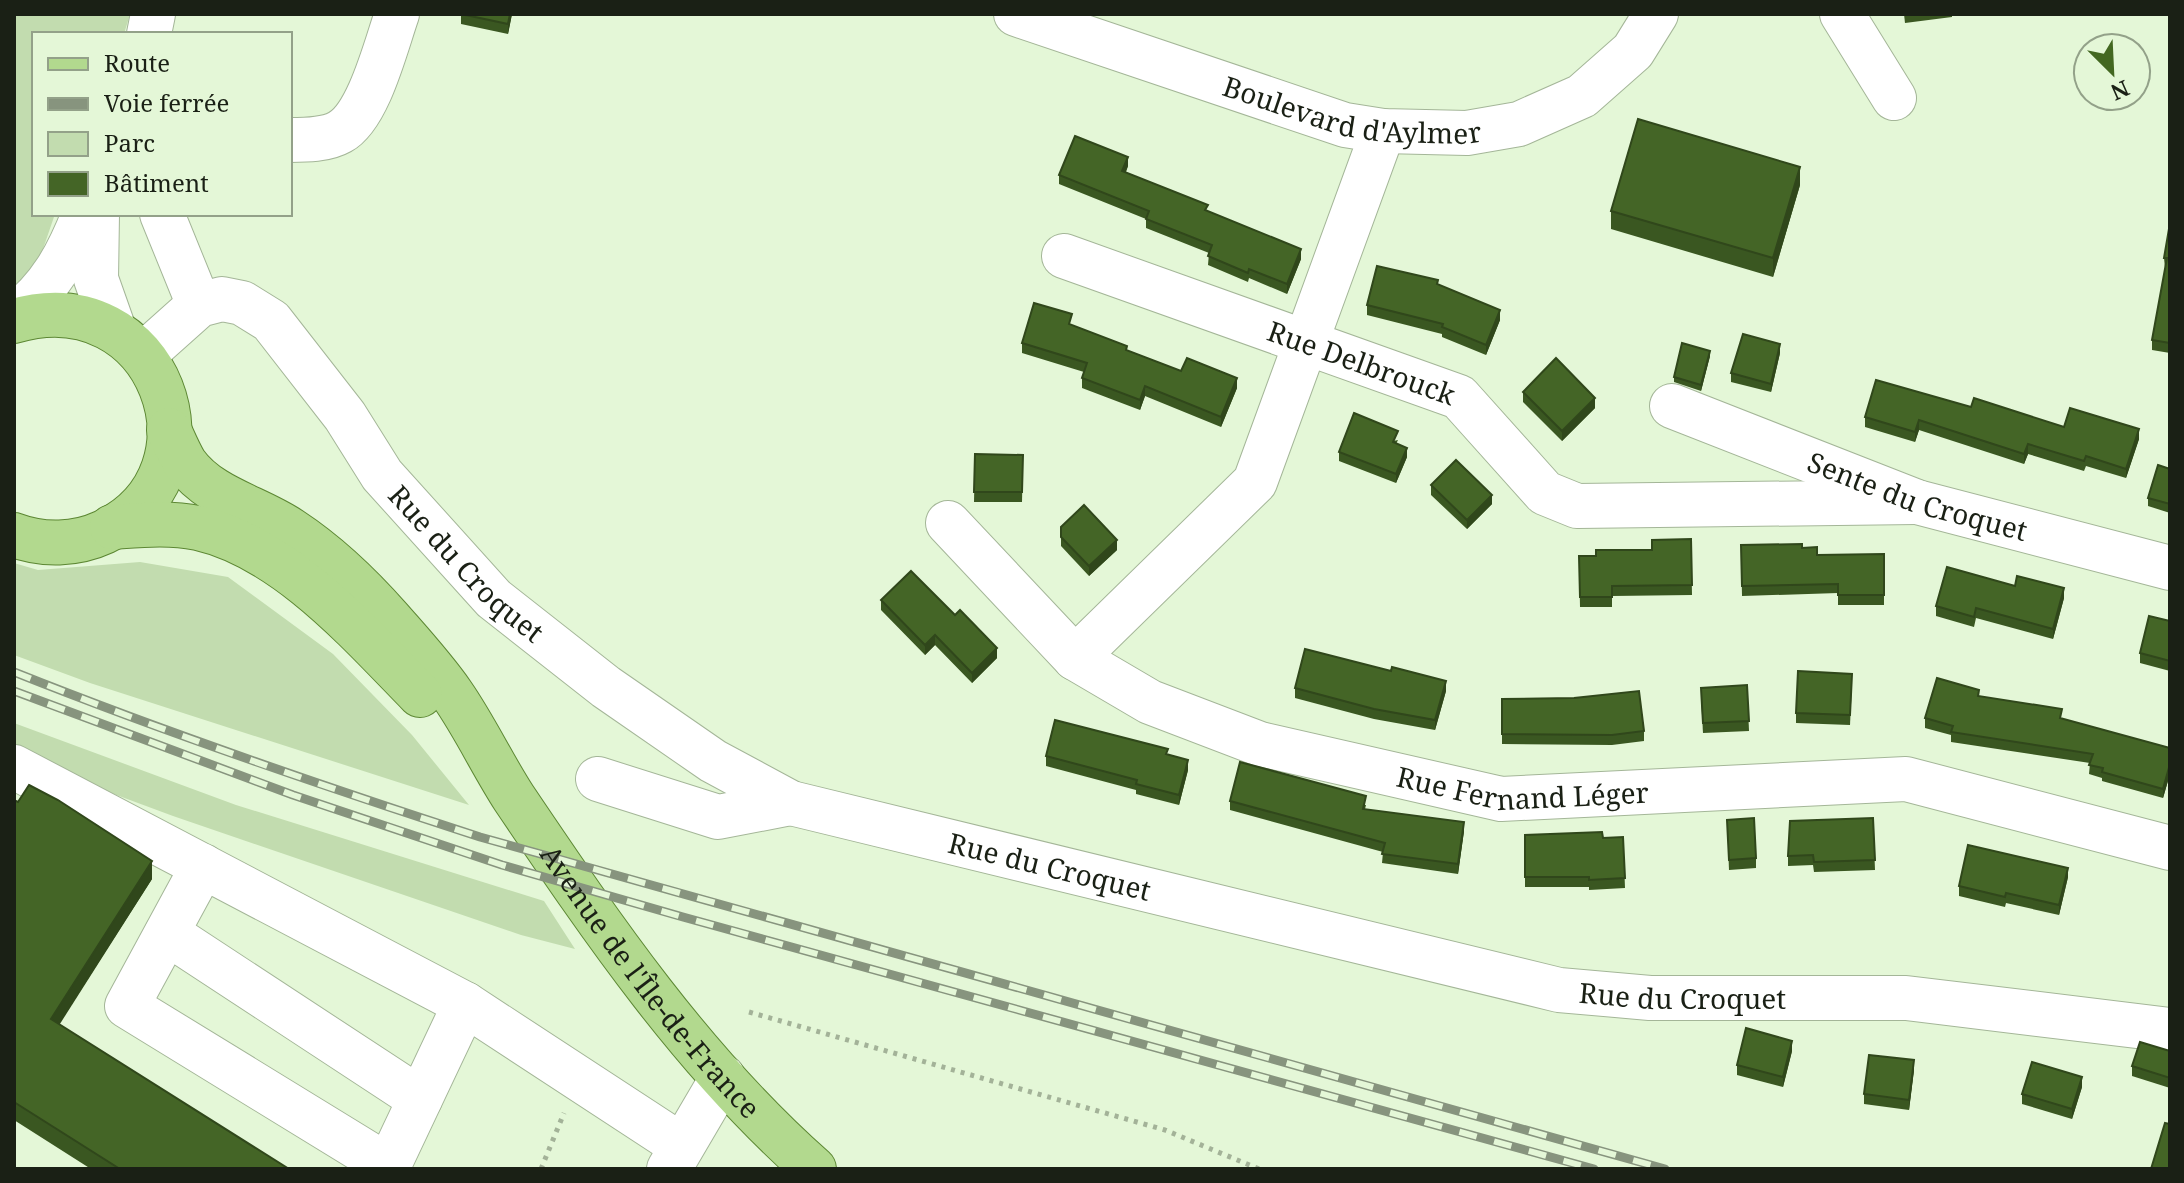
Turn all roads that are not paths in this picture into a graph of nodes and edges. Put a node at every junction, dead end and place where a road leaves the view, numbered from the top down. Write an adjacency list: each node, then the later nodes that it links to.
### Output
1 (397, 14): 7 (street)
2 (1016, 14): 6 (street, Boulevard d'Aylmer)
3 (1656, 14): 6 (street, Boulevard d'Aylmer)
4 (1842, 14): 5 (street)
5 (1894, 98)
6 (1383, 131): 15 (street)
7 (292, 140)
8 (83, 216): 13 (street)
9 (97, 216): 14 (street)
10 (163, 216): 12 (street)
11 (1064, 256): 15 (street, Rue Delbrouck)
12 (199, 305): 14 (street); 27 (street, Rue du Croquet)
13 (14, 319): 14 (main road)
14 (128, 342): 17 (main road)
15 (1308, 343): 18 (street, Rue Delbrouck); 23 (street)
16 (1672, 406): 18 (street, Sente du Croquet)
17 (169, 430): 20 (main road); 26 (main road, Avenue de l'Île-de-France)
18 (1917, 502): 22 (street, Sente du Croquet)
19 (948, 523): 23 (street, Rue Fernand Léger)
20 (112, 527): 21 (main road); 26 (main road, Avenue de l'Île-de-France)
21 (14, 535)
22 (2170, 568)
23 (1075, 658): 28 (street, Rue Fernand Léger)
24 (14, 767): 29 (street)
25 (598, 779): 27 (street)
26 (502, 780): 33 (main road, Avenue de l'Île-de-France)
27 (791, 803): 32 (street, Rue du Croquet)
28 (2170, 848)
29 (203, 866): 30 (street); 31 (street)
30 (167, 933): 34 (street); 36 (street)
31 (465, 1004): 34 (street); 35 (street)
32 (2170, 1030)
33 (723, 1077): 35 (street); 37 (main road, Avenue de l'Île-de-France)
34 (420, 1099): 36 (street)
35 (675, 1158)
36 (387, 1168)
37 (814, 1169)

